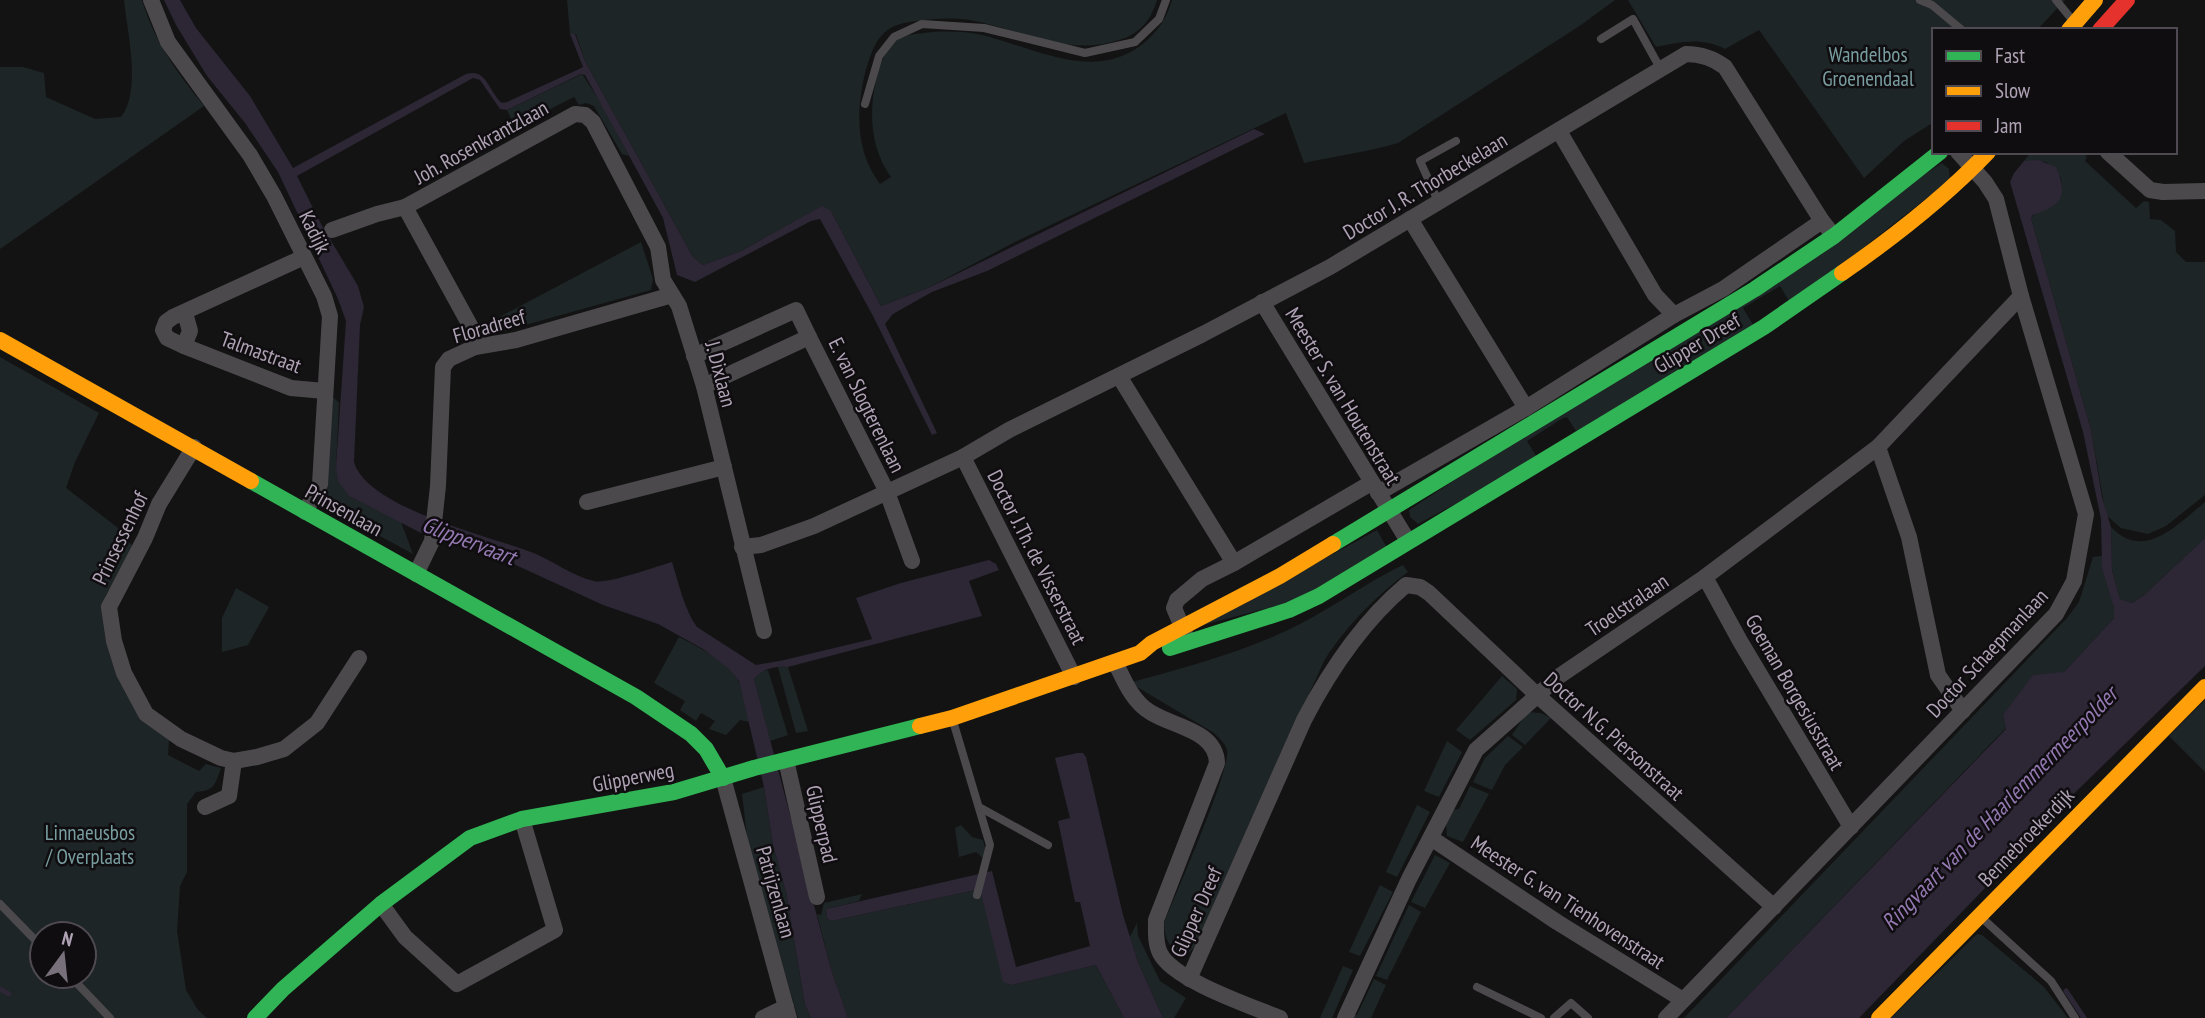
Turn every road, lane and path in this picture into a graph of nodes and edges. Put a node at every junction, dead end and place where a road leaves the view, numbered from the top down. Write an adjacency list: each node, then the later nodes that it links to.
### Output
1 (151, 0): 27 (street, Kadijk)
2 (1166, 0): 12 (lane)
3 (1920, 0): 8 (lane)
4 (2056, 0): 7 (lane)
5 (2095, 0): 7 (street)
6 (2127, 0): 9 (street)
7 (2071, 26)
8 (1960, 28)
9 (2102, 28)
10 (1601, 39): 11 (lane)
11 (1660, 68): 13 (street, Doctor J. R. Thorbeckelaan); 24 (street, Doctor J. R. Thorbeckelaan)
12 (865, 104)
13 (1559, 131): 21 (street, Doctor J. R. Thorbeckelaan); 32 (street)
14 (1456, 141): 21 (lane)
15 (1937, 154): 26 (street, Glipper Dreef)
16 (1960, 154): 19 (street, Doctor Schaepmanlaan)
17 (1986, 154): 19 (street, Glipper Dreef)
18 (2110, 154): 20 (street)
19 (1972, 169): 29 (street, Doctor Schaepmanlaan); 51 (street, Glipper Dreef)
20 (2205, 191)
21 (1439, 203): 23 (street, Doctor J. R. Thorbeckelaan)
22 (405, 207): 25 (street, Joh. Rosenkrantzlaan); 28 (street, Joh. Rosenkrantzlaan); 36 (street, Joh. Rosenkrantzlaan)
23 (1410, 219): 30 (street, Doctor J. R. Thorbeckelaan); 41 (street)
24 (1822, 220): 26 (street, Doctor J. R. Thorbeckelaan); 32 (street, Glipper Dreef)
25 (332, 230)
26 (1834, 236): 49 (street, Glipper Dreef)
27 (304, 257): 31 (street, Talmastraat); 40 (street, Kadijk)
28 (672, 295): 36 (street, Floradreef); 37 (street, J. Dixlaan)
29 (2021, 296): 43 (street, Troelstralaan); 65 (street, Doctor Schaepmanlaan)
30 (1262, 302): 38 (street, Doctor J. R. Thorbeckelaan); 46 (street, Meester S. van Houtenstraat)
31 (185, 313): 35 (street, Talmastraat); 35 (street, Talmastraat)
32 (1674, 315): 41 (street, Glipper Dreef)
33 (809, 337): 37 (street, E. van Slogterenlaan); 39 (street, E. van Slogterenlaan); 47 (street, E. van Slogterenlaan)
34 (0, 340): 42 (street, Prinsenlaan)
35 (184, 346): 40 (street, Talmastraat)
36 (475, 347): 55 (street, Floradreef)
37 (694, 356): 39 (street, J. Dixlaan)
38 (1119, 376): 44 (street, Doctor J. R. Thorbeckelaan); 54 (street)
39 (704, 386): 45 (street, J. Dixlaan)
40 (325, 391): 50 (street, Kadijk)
41 (1526, 408): 46 (street, Glipper Dreef)
42 (194, 447): 50 (street, Prinsenlaan); 68 (street, Prinsessenhof)
43 (1878, 447): 56 (street, Troelstralaan); 65 (street)
44 (963, 457): 47 (street, E. van Slogterenlaan); 62 (street, Doctor J.Th. de Visserstraat)
45 (724, 467): 48 (street); 52 (street, J. Dixlaan)
46 (1375, 488): 49 (street, Meester S. van Houtenstraat); 54 (street, Glipper Dreef)
47 (887, 492): 52 (street, E. van Slogterenlaan); 53 (street, E. van Slogterenlaan)
48 (587, 502)
49 (1389, 511): 51 (street); 59 (street, Glipper Dreef)
50 (305, 512): 55 (street, Prinsenlaan)
51 (1408, 541): 59 (street, Glipper Dreef)
52 (742, 547): 58 (street, J. Dixlaan)
53 (912, 561)
54 (1234, 563): 59 (street, Glipper Dreef)
55 (416, 574): 69 (street, Prinsenlaan)
56 (1705, 578): 64 (street, Troelstralaan); 73 (street, Goeman Borgesiusstraat)
57 (1429, 593): 64 (street, Doctor N.G. Piersonstraat); 83 (street, Glipper Dreef)
58 (764, 631)
59 (1186, 635): 61 (street, Glipper Dreef)
60 (359, 658): 68 (street)
61 (1115, 662): 62 (street, Glipper Dreef); 83 (street, Glipper Dreef)
62 (1074, 677): 66 (street, Glipperweg)
63 (2205, 688): 81 (street, Bennebroekerdijk)
64 (1537, 695): 74 (street, Troelstralaan); 80 (street, Doctor N.G. Piersonstraat)
65 (1963, 711): 73 (street, Doctor Schaepmanlaan)
66 (952, 718): 67 (street, Glipperweg); 71 (lane)
67 (786, 760): 69 (street, Glipperweg); 77 (street, Glipperpad)
68 (234, 761): 70 (street)
69 (723, 778): 72 (street, Glipperweg); 87 (street, Patrijzenlaan)
70 (205, 807)
71 (979, 807): 75 (lane); 76 (lane)
72 (523, 819): 79 (street, Glipperweg); 79 (street)
73 (1851, 827): 80 (street, Doctor Schaepmanlaan)
74 (1431, 838): 86 (street, Meester G. van Tienhovenstraat); 92 (street, Troelstralaan)
75 (1048, 845)
76 (977, 895)
77 (817, 897)
78 (0, 904): 82 (lane)
79 (381, 904): 89 (street, Glipperweg)
80 (1774, 907): 86 (street, Doctor Schaepmanlaan)
81 (1979, 916): 97 (street, Bennebroekerdijk); 98 (lane)
82 (28, 933)
83 (1189, 979): 91 (street)
84 (1477, 987): 93 (lane)
85 (84, 990): 88 (lane)
86 (1683, 1000): 96 (street, Doctor Schaepmanlaan)
87 (788, 1012): 90 (street)
88 (110, 1018)
89 (255, 1018)
90 (763, 1018)
91 (1280, 1018)
92 (1345, 1018)
93 (1541, 1018)
94 (1554, 1018): 95 (lane)
95 (1588, 1018)
96 (1666, 1018)
97 (1880, 1018)
98 (2075, 1018)

